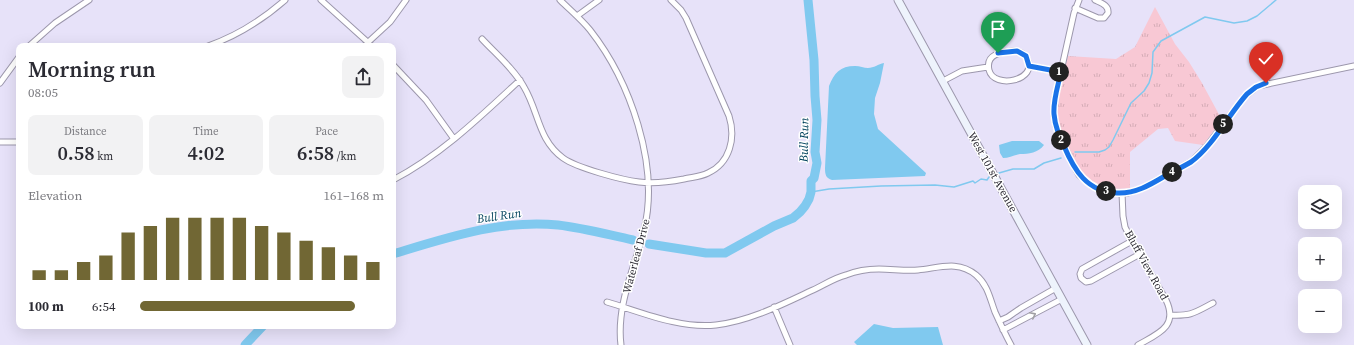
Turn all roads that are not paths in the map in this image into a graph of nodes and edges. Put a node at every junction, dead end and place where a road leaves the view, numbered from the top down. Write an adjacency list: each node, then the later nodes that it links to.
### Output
1 (89, 0): 14 (street)
2 (285, 0): 15 (street)
3 (321, 0): 16 (street)
4 (406, 0): 17 (street)
5 (560, 0): 12 (street, Waterleaf Drive)
6 (599, 0): 12 (street)
7 (671, 0): 31 (street)
8 (898, 0): 25 (street, West 101st Avenue)
9 (1079, 0): 11 (street)
10 (1095, 0): 11 (street)
11 (1075, 8): 23 (street)
12 (577, 16): 31 (street, Waterleaf Drive)
13 (482, 39): 24 (street)
14 (33, 43)
15 (216, 43)
16 (366, 43)
17 (370, 43)
18 (16, 61): 26 (street)
19 (1029, 66): 21 (street); 21 (street); 23 (street)
20 (1354, 66): 32 (street)
21 (988, 67): 25 (street)
22 (396, 68): 27 (street)
23 (1061, 72): 32 (street)
24 (520, 80): 27 (street); 31 (street)
25 (943, 81): 35 (street, West 101st Avenue)
26 (0, 83)
27 (454, 140): 30 (street)
28 (0, 142): 29 (street)
29 (16, 142)
30 (396, 178)
31 (649, 183): 39 (street, Waterleaf Drive)
32 (1122, 193): 33 (street, Bluff View Road)
33 (1132, 241): 34 (street, Bluff View Road); 34 (street)
34 (1140, 254): 41 (street, Bluff View Road)
35 (1056, 288): 36 (street, West 101st Avenue); 42 (street)
36 (1062, 299): 43 (street, one-way to 36); 47 (street, West 101st Avenue)
37 (607, 302): 39 (street)
38 (1213, 303): 41 (street)
39 (622, 306): 40 (street); 44 (street, Waterleaf Drive)
40 (774, 307): 42 (street); 45 (street)
41 (1170, 315): 48 (street, Bluff View Road)
42 (999, 321): 43 (street)
43 (1003, 330): 46 (street)
44 (621, 345)
45 (790, 345)
46 (1011, 345)
47 (1087, 345)
48 (1138, 345)

